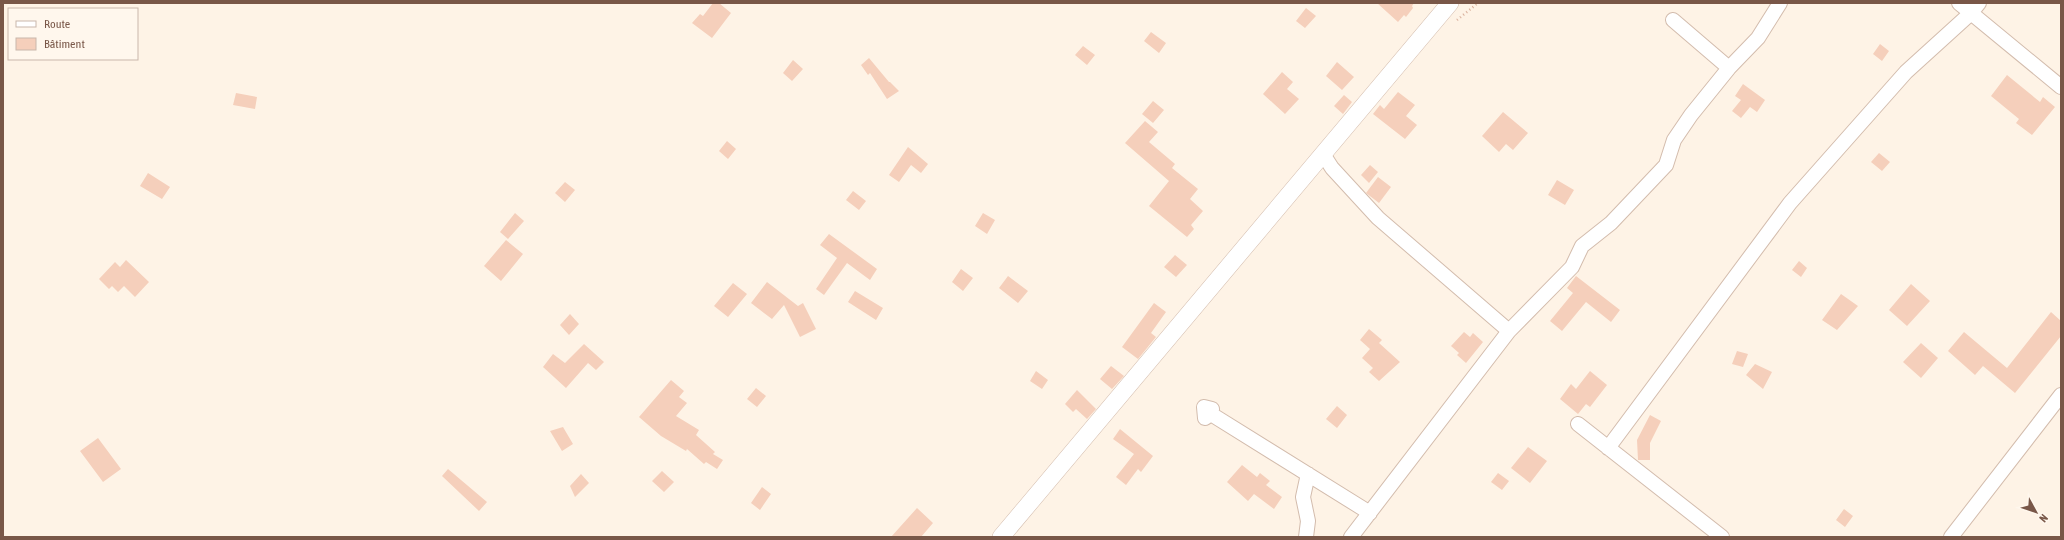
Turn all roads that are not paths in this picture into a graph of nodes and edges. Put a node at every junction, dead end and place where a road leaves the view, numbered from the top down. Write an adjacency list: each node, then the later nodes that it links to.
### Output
1 (1450, 3): 8 (street)
2 (1780, 3): 6 (street)
3 (1959, 3): 4 (street)
4 (1975, 8): 7 (street); 13 (street)
5 (1673, 20): 6 (street)
6 (1729, 68): 9 (street)
7 (2061, 87)
8 (1323, 154): 9 (street); 16 (street)
9 (1509, 331): 15 (street)
10 (2061, 395): 20 (street)
11 (1211, 414): 14 (street)
12 (1578, 424): 13 (street)
13 (1608, 448): 19 (street)
14 (1308, 474): 15 (street); 17 (street)
15 (1370, 513): 18 (street)
16 (1001, 537)
17 (1306, 537)
18 (1351, 537)
19 (1722, 537)
20 (1952, 537)

